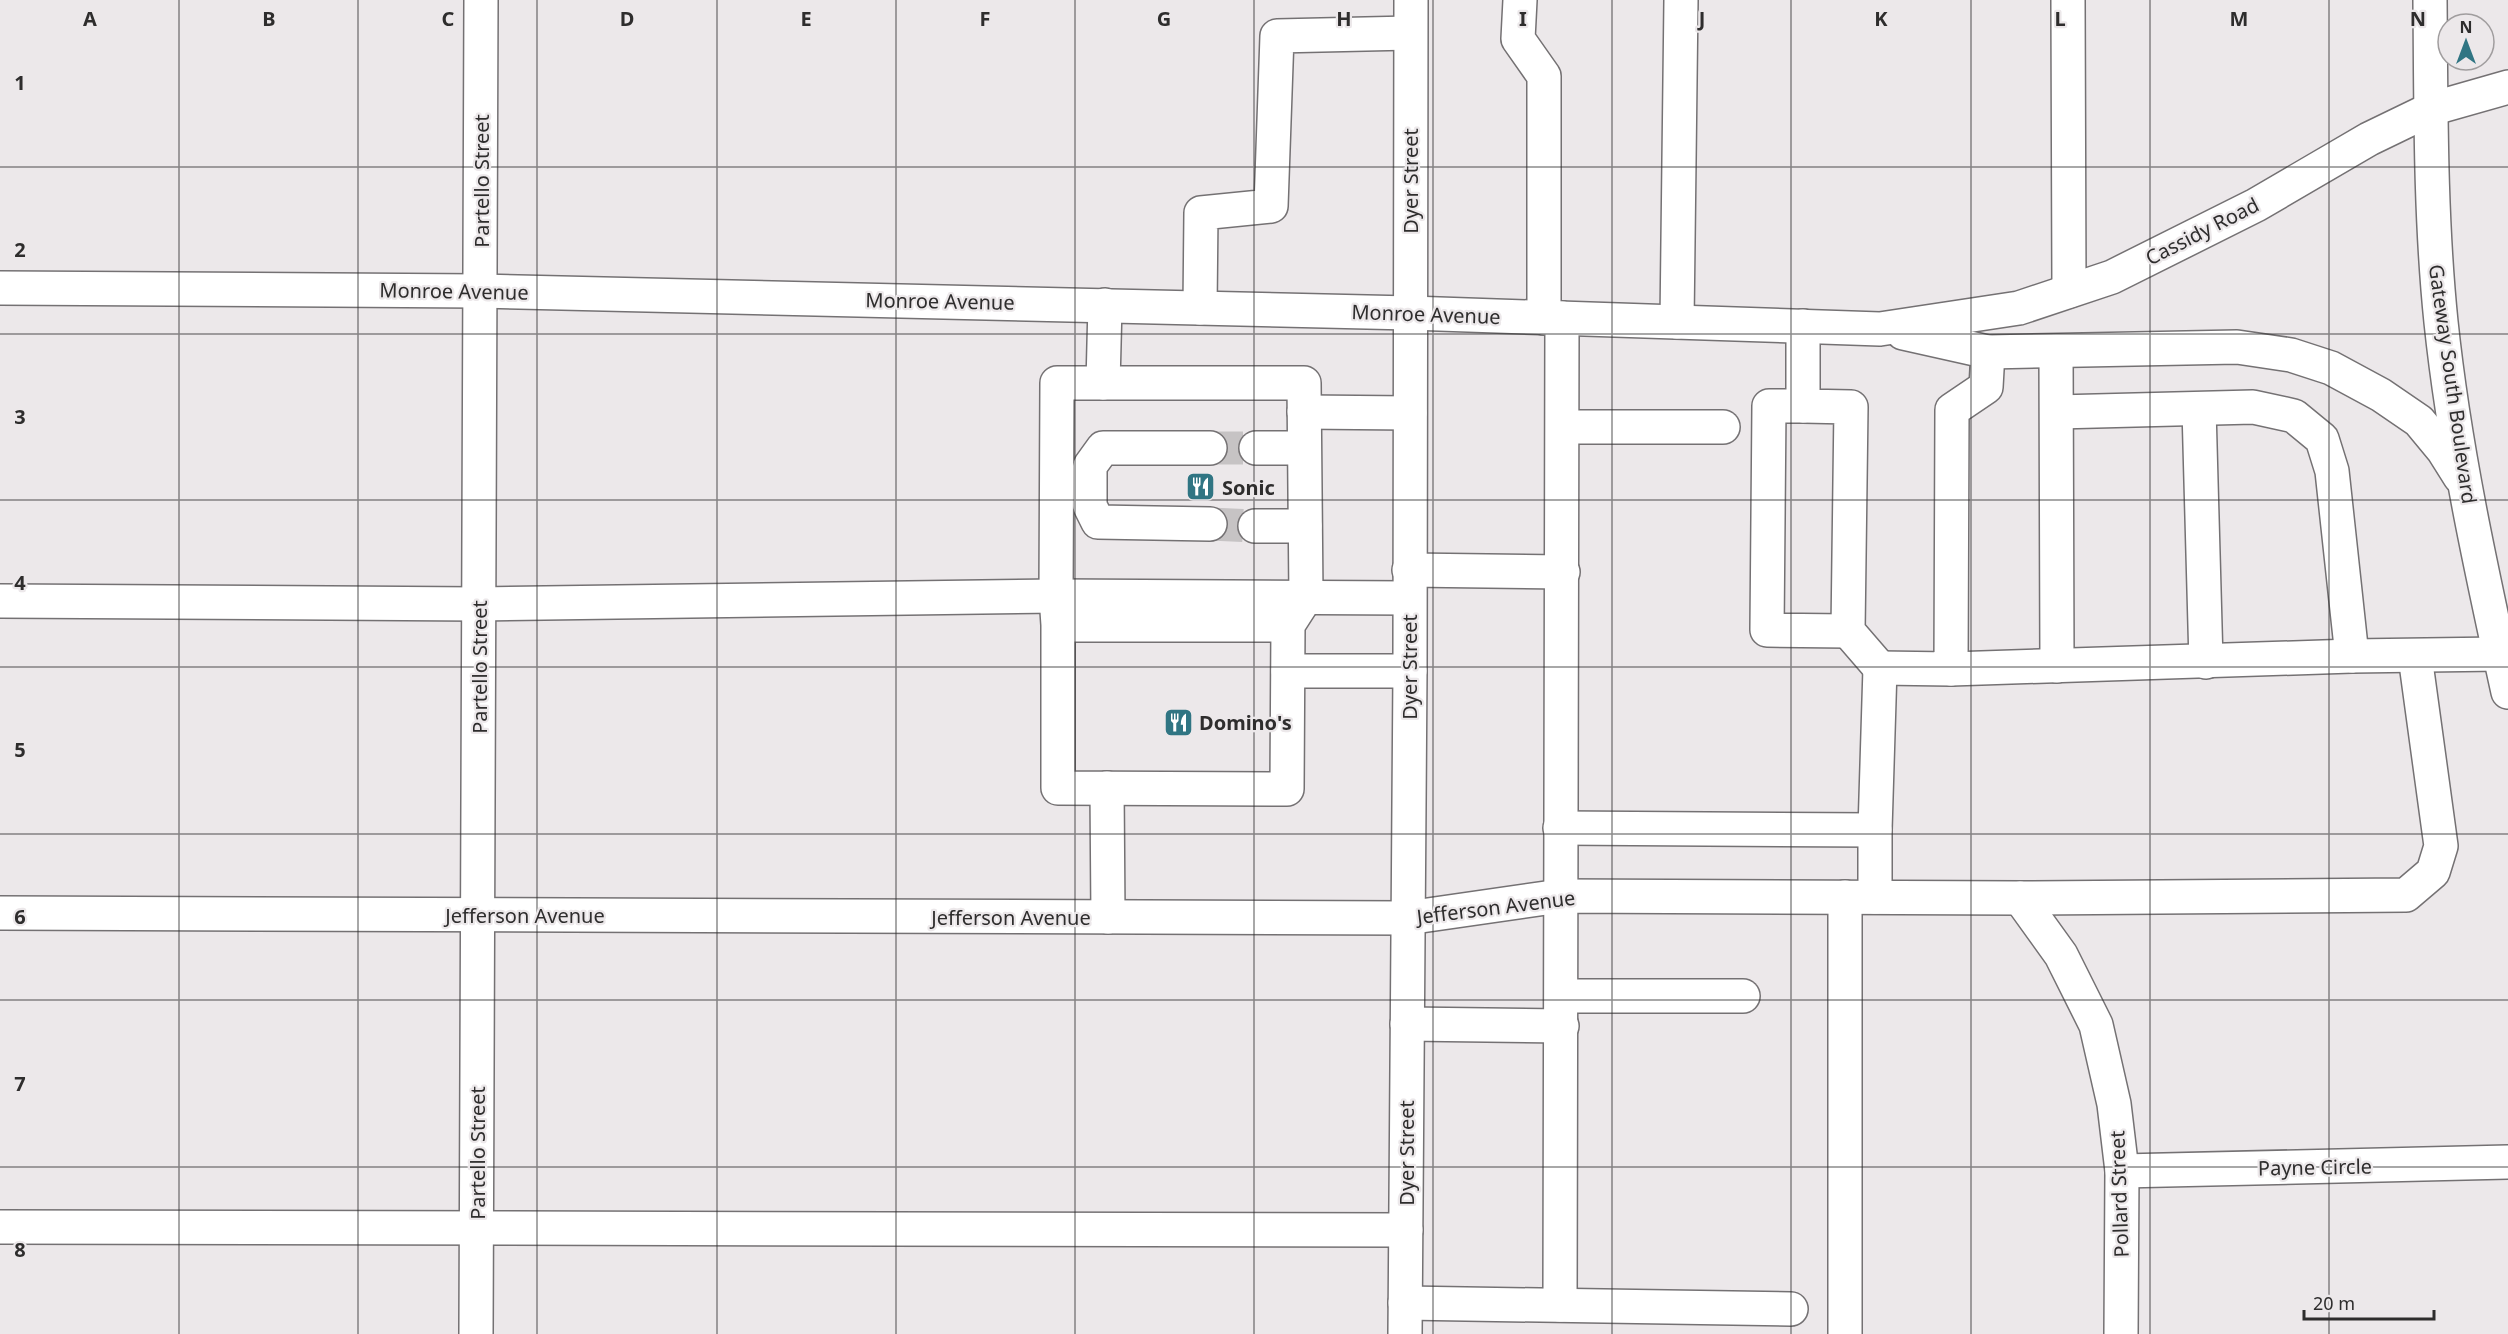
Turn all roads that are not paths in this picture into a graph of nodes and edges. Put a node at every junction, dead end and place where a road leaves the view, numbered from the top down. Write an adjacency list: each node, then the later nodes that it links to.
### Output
1 (481, 0): 11 (street, Partello Street)
2 (1411, 0): 7 (street, Dyer Street)
3 (1520, 0): 16 (street)
4 (1681, 0): 17 (street)
5 (2068, 0): 12 (street)
6 (2430, 0): 9 (street, Gateway South Boulevard)
7 (1410, 33): 14 (street); 15 (street, Dyer Street)
8 (2508, 87): 9 (street, Cassidy Road)
9 (2431, 109): 12 (street, Cassidy Road); 33 (street, Gateway South Boulevard)
10 (0, 288): 11 (street, Monroe Avenue)
11 (480, 291): 13 (street, Monroe Avenue); 41 (street, Partello Street)
12 (2068, 291): 19 (street, Cassidy Road)
13 (1105, 305): 14 (street, Monroe Avenue); 22 (street)
14 (1200, 308): 15 (street, Monroe Avenue)
15 (1410, 313): 16 (street, Monroe Avenue); 27 (street, Dyer Street)
16 (1553, 318): 17 (street, Monroe Avenue); 28 (street)
17 (1677, 322): 18 (street, Monroe Avenue)
18 (1803, 326): 19 (street, Monroe Avenue); 24 (street)
19 (1880, 328): 21 (street)
20 (2056, 351): 21 (street); 26 (street); 33 (street)
21 (1988, 352): 51 (street)
22 (1103, 383): 23 (street); 42 (street)
23 (1304, 398): 27 (street); 32 (street)
24 (1803, 406): 44 (street); 44 (street)
25 (2199, 409): 26 (street); 46 (street); 48 (street)
26 (2057, 412): 49 (street)
27 (1410, 413): 38 (street, Dyer Street)
28 (1563, 427): 29 (street); 37 (street)
29 (1722, 427)
30 (1210, 448): 34 (street)
31 (1256, 448): 32 (street)
32 (1304, 448): 36 (street)
33 (2466, 487): 45 (street, Gateway South Boulevard)
34 (1210, 524)
35 (1255, 526): 36 (street)
36 (1305, 526): 39 (street)
37 (1563, 572): 38 (street); 56 (street)
38 (1409, 584): 39 (street); 53 (street, Dyer Street)
39 (1306, 597): 42 (street); 43 (street)
40 (0, 601): 41 (street)
41 (479, 604): 42 (street); 62 (street, Partello Street)
42 (1057, 610): 43 (street); 55 (street)
43 (1288, 625): 52 (street)
44 (1848, 631): 50 (street)
45 (2500, 654): 47 (street); 54 (street, Gateway South Boulevard)
46 (2352, 656): 47 (street); 48 (street)
47 (2415, 656): 60 (street, Jefferson Avenue)
48 (2206, 662): 49 (street)
49 (2057, 666): 51 (street)
50 (1880, 668): 51 (street); 57 (street)
51 (1951, 669)
52 (1288, 671): 53 (street); 55 (street)
53 (1410, 671): 64 (street, Dyer Street)
54 (2508, 692)
55 (1107, 788): 63 (street)
56 (1560, 828): 57 (street); 58 (street)
57 (1875, 830): 59 (street)
58 (1560, 896): 59 (street, Jefferson Avenue); 64 (street, Jefferson Avenue); 66 (street)
59 (1860, 897): 60 (street, Jefferson Avenue); 77 (street)
60 (2020, 898): 69 (street, Pollard Street)
61 (0, 913): 62 (street, Jefferson Avenue)
62 (478, 915): 63 (street, Jefferson Avenue); 71 (street, Partello Street)
63 (1108, 917): 64 (street, Jefferson Avenue)
64 (1407, 918): 67 (street, Dyer Street)
65 (1743, 996): 66 (street)
66 (1562, 1011): 67 (street); 73 (street)
67 (1407, 1024): 72 (street, Dyer Street)
68 (2508, 1162): 69 (street, Payne Circle)
69 (2122, 1171): 78 (street, Pollard Street)
70 (0, 1227): 71 (street)
71 (477, 1230): 72 (street); 76 (street, Partello Street)
72 (1406, 1230): 75 (street, Dyer Street)
73 (1560, 1305): 74 (street); 75 (street)
74 (1791, 1309)
75 (1405, 1318)
76 (476, 1334)
77 (1845, 1334)
78 (2121, 1334)

